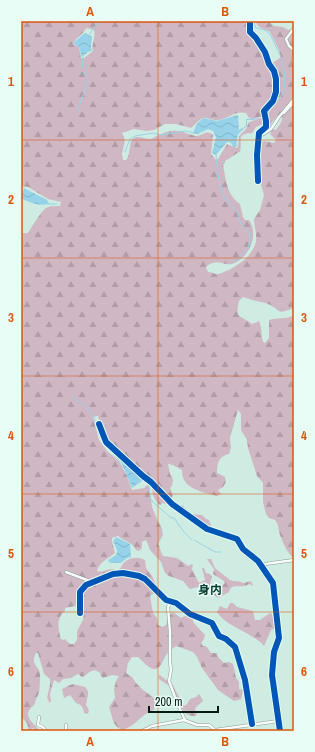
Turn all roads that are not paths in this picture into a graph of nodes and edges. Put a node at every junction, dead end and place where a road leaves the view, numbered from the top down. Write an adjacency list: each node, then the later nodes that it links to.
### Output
1 (250, 21): 7 (street)
2 (294, 28): 3 (street)
3 (294, 50)
4 (294, 54): 5 (street)
5 (294, 64)
6 (294, 101): 7 (street)
7 (259, 137): 8 (street)
8 (258, 181)
9 (99, 424): 11 (street)
10 (294, 560): 11 (street)
11 (261, 566): 18 (street)
12 (66, 572): 13 (street)
13 (93, 582): 14 (street); 15 (street)
14 (170, 602): 17 (street); 19 (street)
15 (80, 613)
16 (39, 717): 21 (street)
17 (186, 720): 19 (street); 23 (street)
18 (278, 721): 19 (street); 24 (street)
19 (252, 724)
20 (66, 725): 22 (street)
21 (46, 731)
22 (66, 731)
23 (142, 731)
24 (280, 731)

